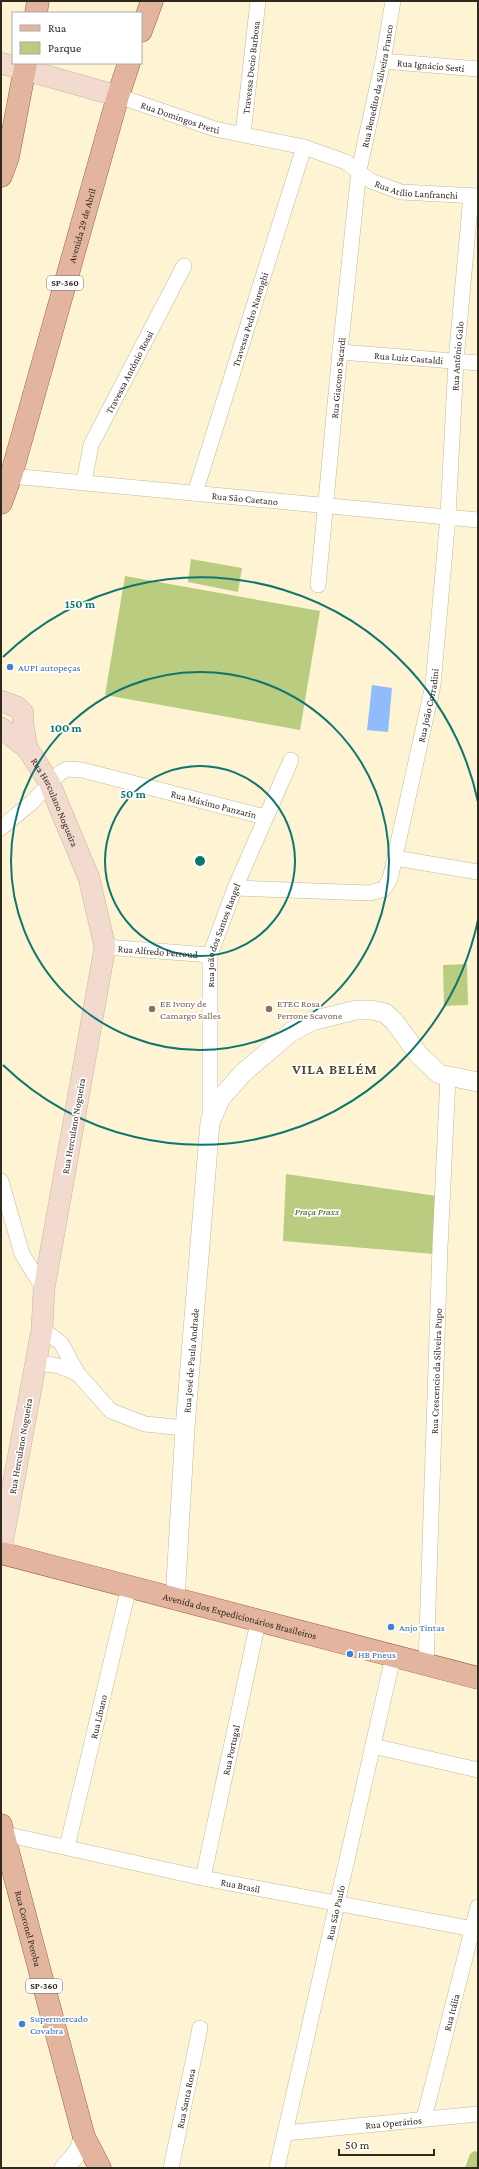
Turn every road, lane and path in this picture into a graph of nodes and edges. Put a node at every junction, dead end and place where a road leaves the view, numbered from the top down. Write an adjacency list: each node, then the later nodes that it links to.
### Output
1 (38, 1): 5 (main road)
2 (152, 1): 6 (main road)
3 (258, 1): 13 (street, Travessa Decio Barbosa)
4 (393, 1): 7 (street, Rua Benedito da Silveira Franco)
5 (36, 12)
6 (142, 28)
7 (383, 61): 11 (street, Rua Ignácio Sesti); 15 (street, Rua Benedito da Silveira Franco)
8 (1, 63): 10 (main road, Rua Domingos Pretti)
9 (129, 64): 12 (main road, Avenida 29 de Abril / SP-360)
10 (25, 66): 12 (main road, Rua Domingos Pretti); 16 (main road)
11 (478, 69)
12 (118, 96): 13 (street, Rua Domingos Pretti); 22 (main road, Avenida 29 de Abril / SP-360)
13 (243, 134): 14 (street, Rua Domingos Pretti)
14 (304, 147): 15 (street, Rua Domingos Pretti); 24 (street, Travessa Pedro Narenghi)
15 (359, 170): 17 (street, Rua Atílio Lanfranchi); 19 (street, Rua Giacono Sacardi)
16 (1, 176)
17 (474, 196): 20 (street, Rua Antônio Galo)
18 (184, 266): 23 (street, Travessa Antônio Rossi)
19 (340, 352): 20 (street, Rua Luiz Castaldi); 26 (street, Rua Giacono Sacardi)
20 (456, 361): 21 (street, Rua Luiz Castaldi); 27 (street, Rua Antônio Galo)
21 (478, 363)
22 (11, 476): 23 (street, Rua São Caetano); 25 (main road, Avenida 29 de Abril / SP-360)
23 (84, 482): 24 (street, Rua São Caetano)
24 (195, 493): 26 (street, Rua São Caetano)
25 (1, 503)
26 (327, 505): 27 (street, Rua São Caetano); 29 (street, Rua Giacono Sacardi)
27 (448, 516): 28 (street, Rua São Caetano); 38 (street, Rua João Corradini)
28 (478, 520)
29 (318, 585)
30 (1, 701): 31 (main road)
31 (23, 725): 32 (main road); 33 (main road)
32 (1, 728): 33 (main road, Rua Herculano Nogueira)
33 (27, 748): 35 (main road, Rua Herculano Nogueira)
34 (291, 760): 36 (street, Rua João dos Santos Rangel)
35 (50, 782): 36 (street, Rua Máximo Panzarin); 37 (street, Rua Máximo Panzarin); 41 (main road, Rua Herculano Nogueira)
36 (265, 817): 40 (street, Rua João dos Santos Rangel)
37 (1, 828)
38 (395, 858): 39 (street); 40 (street, Rua João Corradini)
39 (478, 872)
40 (235, 888): 42 (street, Rua João dos Santos Rangel)
41 (105, 947): 42 (street, Rua Alfredo Perroud); 47 (main road, Rua Herculano Nogueira)
42 (210, 955): 45 (street, Rua João dos Santos Rangel)
43 (448, 1077): 44 (street); 45 (street); 57 (street, Rua Crescencio da Silveira Pupo)
44 (478, 1082)
45 (210, 1122): 51 (street, Rua José de Paula Andrade)
46 (1, 1181): 47 (street)
47 (44, 1289): 48 (main road, Rua Herculano Nogueira)
48 (42, 1329): 49 (main road, Rua Herculano Nogueira); 50 (street)
49 (35, 1364): 50 (street); 52 (main road, Rua Herculano Nogueira)
50 (78, 1374): 51 (street)
51 (185, 1428): 54 (street, Rua José de Paula Andrade)
52 (1, 1552): 53 (main road, Avenida dos Expedicionários Brasileiros)
53 (129, 1587): 54 (main road, Avenida dos Expedicionários Brasileiros); 62 (street, Rua Líbano)
54 (175, 1600): 55 (main road, Avenida dos Expedicionários Brasileiros)
55 (258, 1622): 56 (main road, Avenida dos Expedicionários Brasileiros); 63 (street, Rua Portugal)
56 (393, 1657): 57 (main road, Avenida dos Expedicionários Brasileiros); 59 (street, Rua São Paulo)
57 (426, 1665): 58 (main road, Avenida dos Expedicionários Brasileiros)
58 (478, 1678)
59 (373, 1746): 60 (street); 64 (street, Rua São Paulo)
60 (478, 1770)
61 (3, 1829): 62 (street, Rua Brasil); 71 (main road, Rua Coronel Peroba / SP-360)
62 (67, 1847): 63 (street, Rua Brasil)
63 (203, 1878): 64 (street, Rua Brasil)
64 (336, 1904): 66 (street, Rua Brasil); 70 (street, Rua São Paulo)
65 (478, 1907): 66 (street, Rua Itália)
66 (475, 1930): 69 (street, Rua Itália)
67 (200, 2028): 74 (street, Rua Santa Rosa)
68 (478, 2114): 69 (street, Rua Operários)
69 (424, 2118): 70 (street, Rua Operários)
70 (285, 2133): 75 (street, Rua São Paulo)
71 (84, 2137): 72 (street); 73 (main road, Rua Coronel Peroba / SP-360)
72 (72, 2166)
73 (100, 2168)
74 (171, 2168)
75 (277, 2168)

